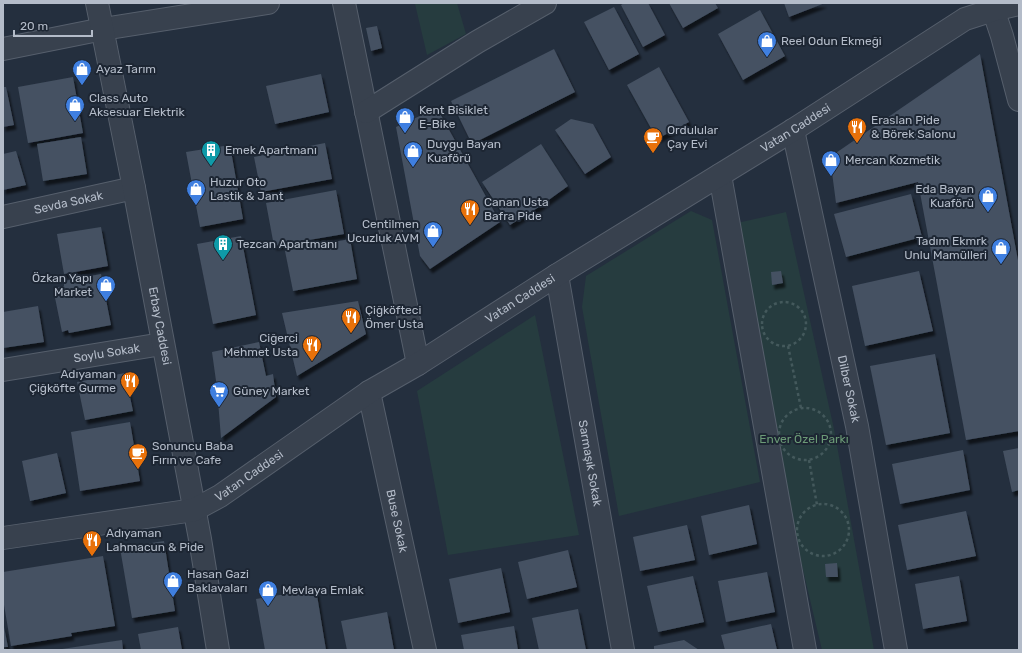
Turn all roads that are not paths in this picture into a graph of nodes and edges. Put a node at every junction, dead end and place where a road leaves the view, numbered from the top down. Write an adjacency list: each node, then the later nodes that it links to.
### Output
1 (97, 3): 7 (street, Erbay Caddesi)
2 (268, 3): 7 (street)
3 (344, 3): 10 (street)
4 (544, 3): 10 (street)
5 (1019, 4): 6 (street, Vatan Caddesi)
6 (992, 7): 9 (street); 11 (street, Vatan Caddesi)
7 (103, 29): 8 (street); 13 (street, Erbay Caddesi)
8 (3, 49)
9 (1019, 100)
10 (366, 112): 17 (street)
11 (792, 130): 12 (street, Vatan Caddesi); 26 (street, Dilber Sokak)
12 (720, 175): 15 (street, Vatan Caddesi); 25 (street)
13 (134, 188): 14 (street, Sevda Sokak); 16 (street, Erbay Caddesi)
14 (3, 217)
15 (557, 275): 17 (street, Vatan Caddesi); 24 (street, Sarmaşık Sokak)
16 (162, 344): 18 (street, Soylu Sokak); 20 (street, Erbay Caddesi)
17 (418, 364): 19 (street, Vatan Caddesi)
18 (3, 370)
19 (369, 392): 20 (street, Vatan Caddesi); 23 (street, Buse Sokak)
20 (194, 510): 21 (street, Vatan Caddesi); 22 (street, Erbay Caddesi)
21 (3, 538)
22 (218, 650)
23 (424, 650)
24 (623, 650)
25 (805, 650)
26 (896, 650)

